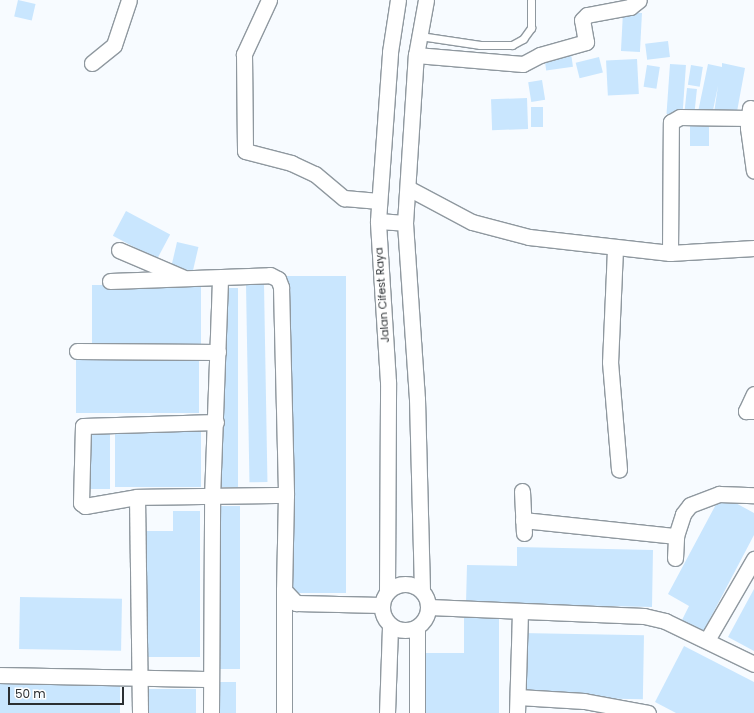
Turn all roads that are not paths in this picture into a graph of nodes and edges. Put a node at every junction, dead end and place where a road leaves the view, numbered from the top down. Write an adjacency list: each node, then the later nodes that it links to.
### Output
1 (129, 0): 9 (street)
2 (269, 0): 12 (street)
3 (398, 0): 12 (street, Jalan Cifest Raya)
4 (426, 0): 7 (street)
5 (531, 0): 7 (lane)
6 (639, 0): 8 (street)
7 (420, 36): 8 (street)
8 (416, 55): 11 (street)
9 (92, 63)
10 (754, 171): 18 (street)
11 (408, 188): 14 (street); 15 (street)
12 (379, 201): 13 (street, Jalan Cifest Raya)
13 (378, 221): 14 (street); 38 (street, Jalan Cifest Raya)
14 (405, 223): 37 (street)
15 (615, 248): 18 (street); 27 (street)
16 (754, 248): 18 (street)
17 (119, 250): 19 (street)
18 (670, 253)
19 (186, 279): 20 (street); 21 (street)
20 (220, 279): 23 (street); 29 (street)
21 (110, 281)
22 (77, 351): 23 (street)
23 (218, 352): 26 (street)
24 (754, 394): 25 (street)
25 (754, 411)
26 (216, 422): 31 (street); 32 (street)
27 (619, 470)
28 (522, 491): 33 (street)
29 (286, 495): 32 (street); 36 (street)
30 (754, 495): 33 (street)
31 (137, 497): 32 (street); 47 (street)
32 (212, 498): 48 (street)
33 (676, 536): 34 (street)
34 (675, 558)
35 (754, 559): 44 (street)
36 (284, 590): 39 (street); 53 (street)
37 (422, 590): 38 (street); 40 (street)
38 (387, 591): 39 (street)
39 (381, 606): 42 (street)
40 (429, 607): 41 (street); 43 (street)
41 (520, 612): 44 (street); 49 (street)
42 (390, 625): 43 (street); 54 (street)
43 (417, 628): 55 (street)
44 (707, 640): 45 (street)
45 (754, 664)
46 (0, 675): 47 (street)
47 (139, 675): 48 (street); 51 (street)
48 (211, 679): 52 (street)
49 (518, 697): 50 (street); 56 (street)
50 (583, 707): 57 (street)
51 (140, 713)
52 (211, 713)
53 (284, 713)
54 (388, 713)
55 (417, 713)
56 (517, 713)
57 (648, 713)

